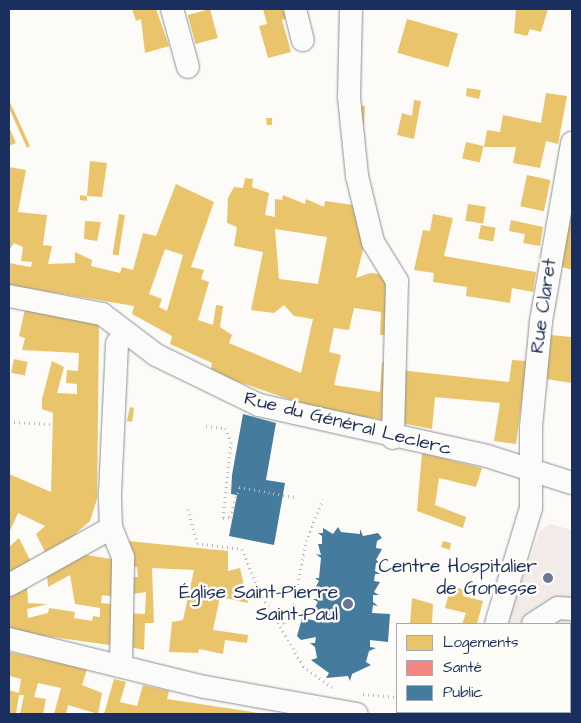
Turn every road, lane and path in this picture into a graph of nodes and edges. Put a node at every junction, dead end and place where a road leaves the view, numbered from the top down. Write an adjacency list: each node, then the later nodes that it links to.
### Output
1 (172, 9): 5 (street)
2 (295, 9): 4 (street)
3 (351, 9): 12 (street)
4 (303, 40)
5 (188, 67)
6 (572, 143): 13 (street, Rue Claret)
7 (9, 296): 8 (street, Rue du Général Leclerc)
8 (125, 332): 12 (street, Rue du Général Leclerc); 18 (street)
9 (9, 422): 10 (path)
10 (53, 424)
11 (206, 426): 15 (path)
12 (393, 438): 13 (street, Rue du Général Leclerc)
13 (531, 470): 14 (street, Rue du Général Leclerc); 22 (street, Rue Claret)
14 (572, 483)
15 (294, 497)
16 (323, 499): 21 (path)
17 (188, 509): 21 (path)
18 (111, 528): 19 (street); 25 (street)
19 (9, 585)
20 (572, 609): 23 (street)
21 (278, 622): 26 (path)
22 (496, 623)
23 (535, 623)
24 (9, 639): 25 (street)
25 (121, 666): 28 (street)
26 (337, 688)
27 (394, 697): 28 (path)
28 (359, 704)

